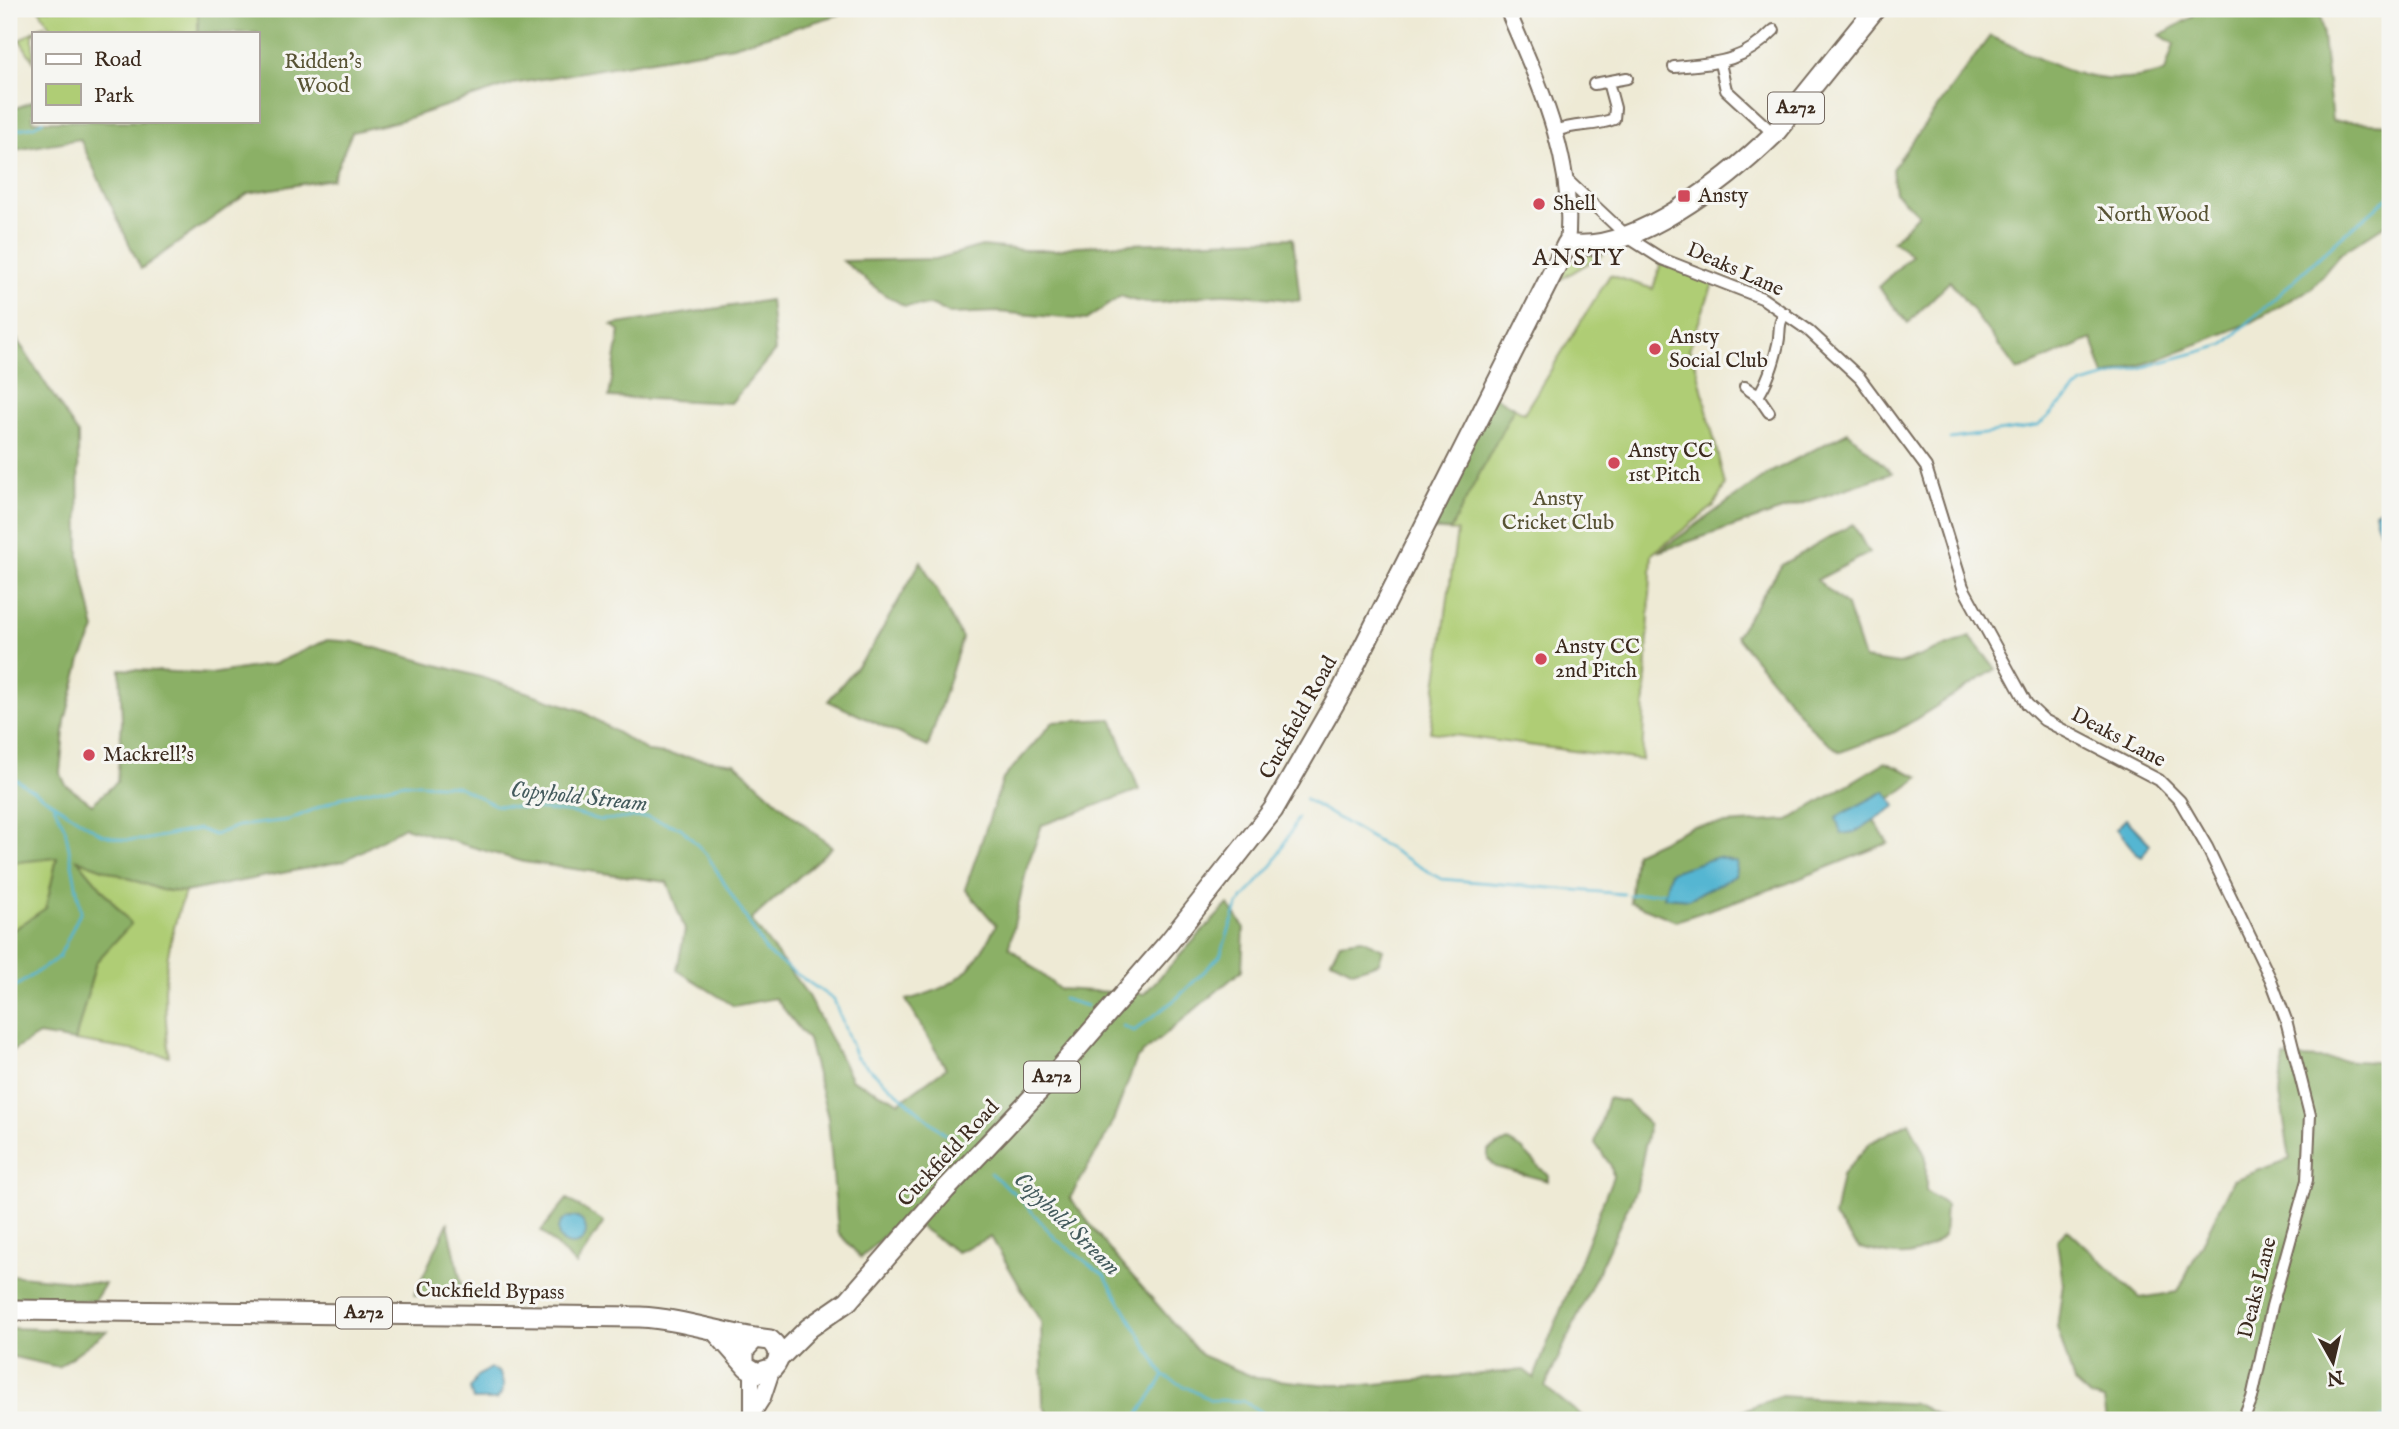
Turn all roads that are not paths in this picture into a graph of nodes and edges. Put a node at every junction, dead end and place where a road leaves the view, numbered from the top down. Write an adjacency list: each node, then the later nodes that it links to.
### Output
1 (1507, 9): 9 (main road, Cuckfield Road)
2 (1875, 9): 10 (highway, A272)
3 (1774, 30): 4 (street)
4 (1720, 63): 5 (street); 10 (street)
5 (1674, 67)
6 (1627, 78): 7 (street)
7 (1608, 82): 8 (street); 9 (street)
8 (1594, 84)
9 (1556, 131): 11 (main road, Cuckfield Road)
10 (1774, 134): 12 (highway, A272)
11 (1565, 178): 12 (street, Deaks Lane); 13 (main road, Cuckfield Road)
12 (1629, 237): 13 (highway, A272); 14 (street, Deaks Lane)
13 (1567, 244): 19 (highway, Cuckfield Road / A272)
14 (1785, 313): 16 (street); 25 (street, Deaks Lane)
15 (1745, 387): 16 (street)
16 (1758, 396): 17 (street)
17 (1769, 412)
18 (9, 1310): 20 (highway, Cuckfield Bypass / A272)
19 (809, 1328): 21 (highway, Cuckfield Road / A272); 22 (highway, Cuckfield Road / A272)
20 (717, 1333): 21 (highway, Cuckfield Bypass / A272); 23 (highway, Cuckfield Bypass / A272)
21 (761, 1338): 22 (highway); 23 (highway)
22 (776, 1363): 23 (highway); 24 (main road)
23 (748, 1366): 24 (main road)
24 (750, 1416)
25 (2243, 1420)

